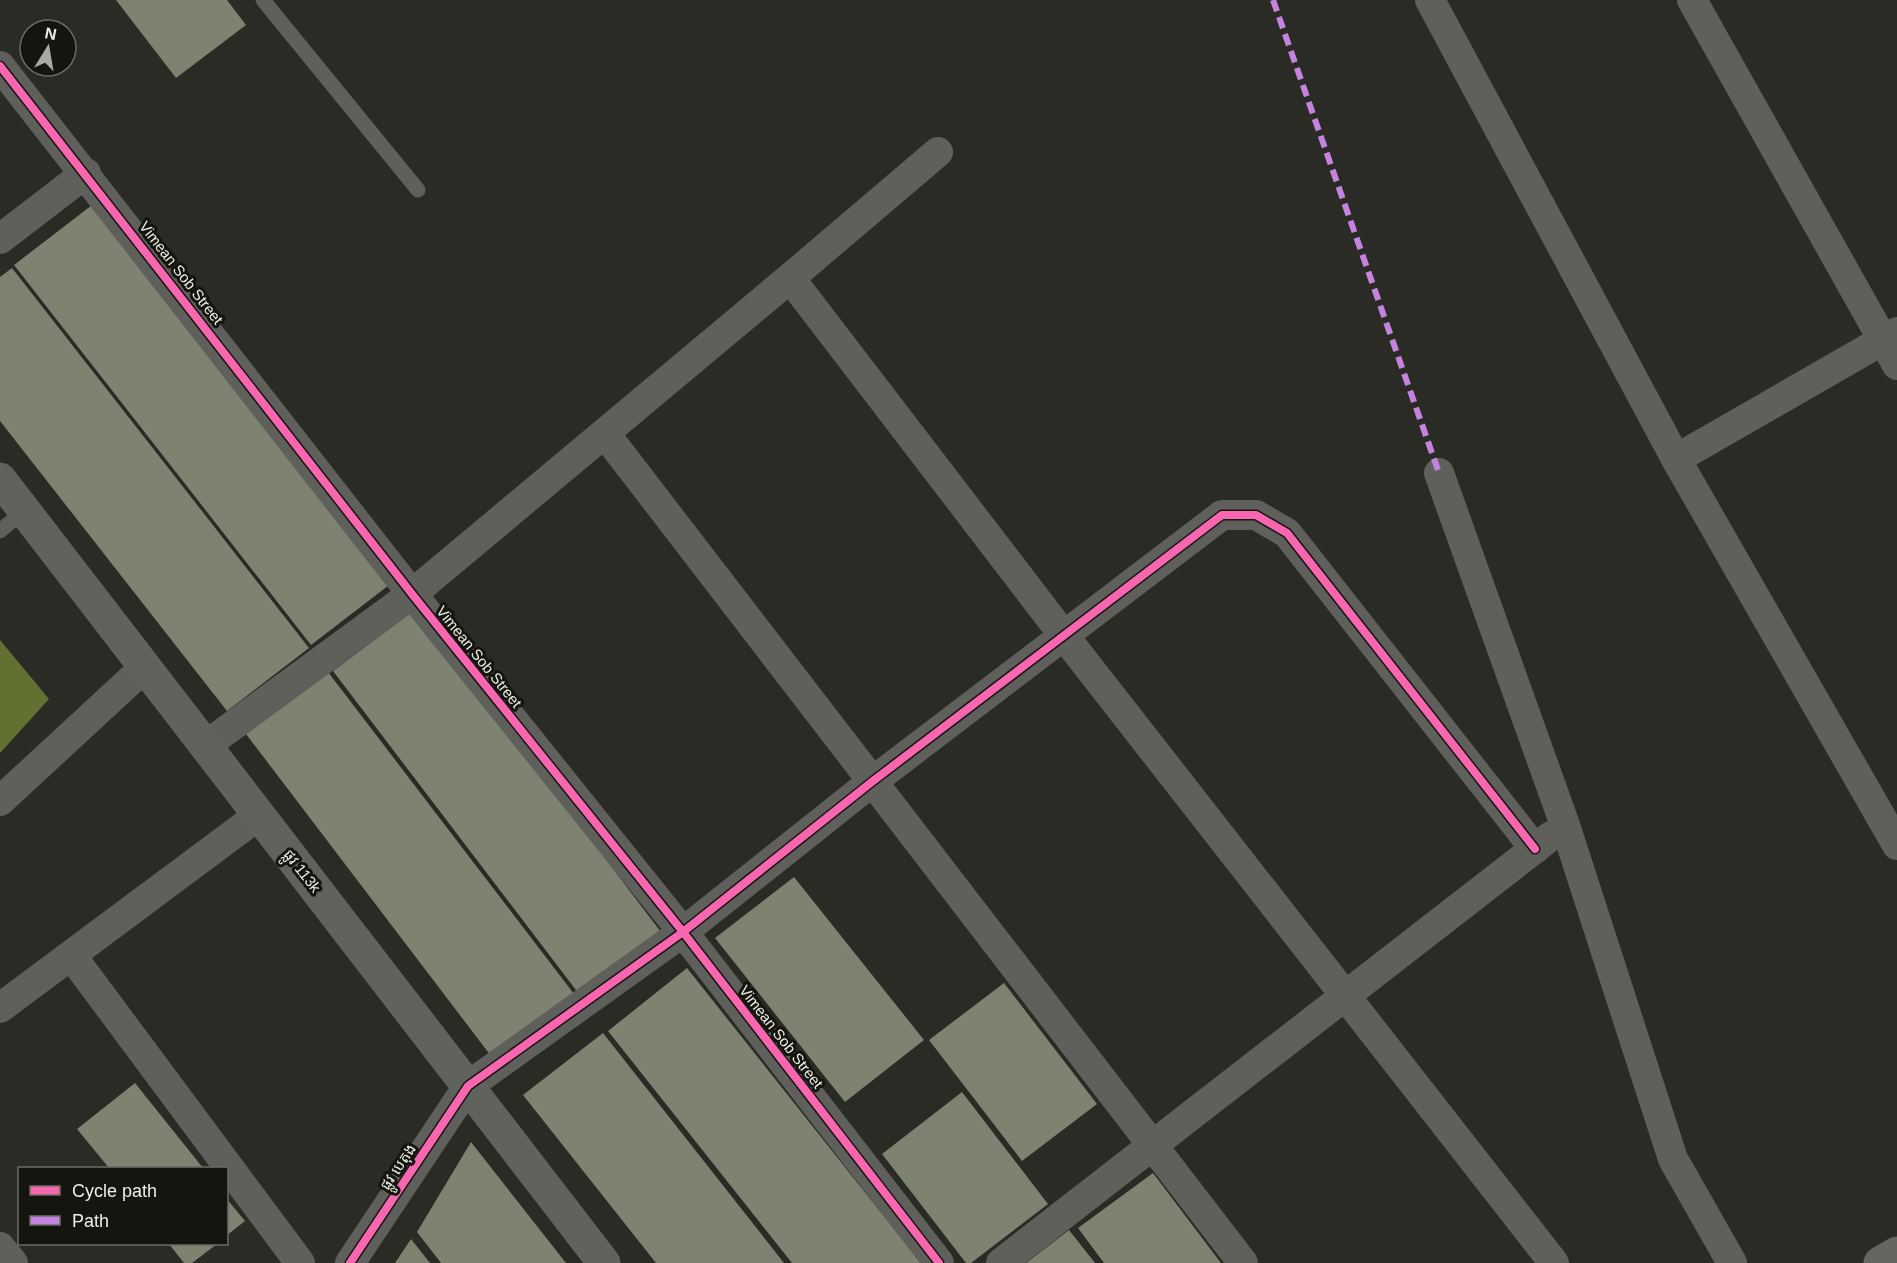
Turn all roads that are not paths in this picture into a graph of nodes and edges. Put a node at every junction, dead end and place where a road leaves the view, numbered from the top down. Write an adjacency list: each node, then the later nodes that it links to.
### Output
1 (263, 0): 7 (lane)
2 (1430, 0): 12 (street)
3 (1692, 0): 10 (street)
4 (0, 66): 6 (street, Vimean Sob Street)
5 (938, 152): 9 (street)
6 (86, 173): 8 (street); 17 (street, Vimean Sob Street)
7 (418, 190)
8 (0, 239)
9 (790, 278): 11 (street); 18 (street)
10 (1892, 346): 12 (street)
11 (606, 435): 17 (street); 21 (street)
12 (1676, 459): 25 (street)
13 (1439, 473): 24 (street)
14 (0, 479): 15 (street, ផ្លូវ 113k)
15 (24, 511): 16 (lane); 19 (street, ផ្លូវ 113k)
16 (0, 531)
17 (412, 594): 20 (street); 27 (street, Vimean Sob Street)
18 (1065, 637): 21 (street); 26 (street); 29 (street)
19 (145, 667): 20 (street, ផ្លូវ 113k); 22 (street)
20 (205, 746): 23 (street, ផ្លូវ 113k)
21 (873, 781): 27 (street); 32 (street)
22 (0, 801)
23 (259, 815): 28 (street); 31 (street, ផ្លូវ 113k)
24 (1565, 825): 26 (street); 43 (street)
25 (1897, 845)
26 (1535, 849): 29 (street)
27 (683, 932): 31 (street); 39 (street, Vimean Sob Street)
28 (71, 955): 30 (street); 36 (street)
29 (1346, 996): 32 (street); 42 (street)
30 (0, 1008)
31 (468, 1086): 37 (street, ផ្លូវ បេតុង); 38 (street, ផ្លូវ 113k)
32 (1152, 1148): 40 (street); 41 (street)
33 (0, 1247): 35 (street)
34 (1897, 1253): 44 (highway)
35 (13, 1263)
36 (300, 1263)
37 (350, 1263)
38 (604, 1263)
39 (939, 1263)
40 (1001, 1263)
41 (1243, 1263)
42 (1554, 1263)
43 (1732, 1263)
44 (1880, 1263)

